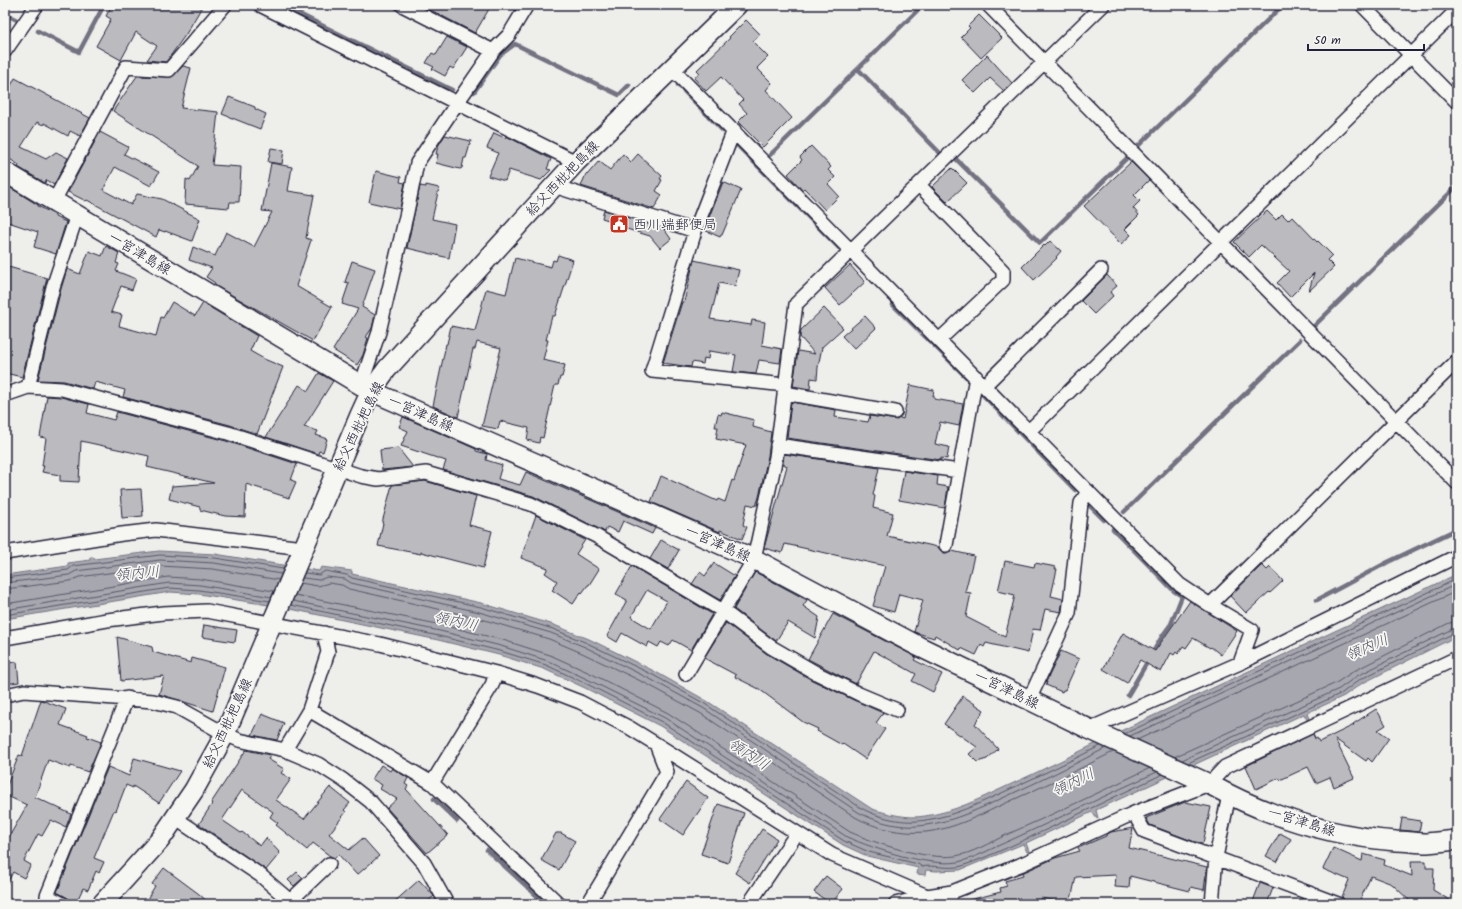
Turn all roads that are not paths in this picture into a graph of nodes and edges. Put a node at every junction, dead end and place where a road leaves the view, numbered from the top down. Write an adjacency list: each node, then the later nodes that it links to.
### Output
1 (37, 5): 11 (street)
2 (225, 5): 23 (street)
3 (260, 5): 17 (street)
4 (527, 5): 12 (street)
5 (737, 5): 15 (main road, 給父西枇杷島線)
6 (988, 5): 14 (street)
7 (1103, 5): 14 (street)
8 (1362, 5): 13 (street)
9 (409, 7): 12 (street)
10 (1457, 10): 13 (street)
11 (5, 51)
12 (493, 51): 17 (street)
13 (1410, 55): 16 (street); 26 (street)
14 (1044, 62): 21 (street); 26 (street)
15 (672, 69): 18 (street); 19 (main road, 給父西枇杷島線)
16 (1457, 102)
17 (457, 103): 19 (street); 33 (street)
18 (734, 130): 25 (street); 27 (street)
19 (576, 162): 22 (main road, 給父西枇杷島線)
20 (5, 172): 23 (main road, 一宮津島線)
21 (919, 185): 27 (street); 29 (street)
22 (554, 186): 25 (street); 33 (main road, 給父西枇杷島線)
23 (54, 200): 24 (main road, 一宮津島線)
24 (77, 215): 32 (street); 33 (main road, 一宮津島線)
25 (695, 232): 34 (street)
26 (1220, 241): 37 (street); 38 (street)
27 (852, 250): 29 (street); 34 (street)
28 (1100, 270): 31 (street)
29 (939, 340): 31 (street)
30 (1457, 362): 37 (street)
31 (980, 382): 38 (street); 41 (street)
32 (28, 387): 35 (street); 40 (street)
33 (366, 388): 40 (main road, 給父西枇杷島線); 48 (main road, 一宮津島線)
34 (785, 389): 36 (street); 39 (street)
35 (5, 395)
36 (895, 412)
37 (1396, 421): 42 (street); 49 (street)
38 (1029, 431): 43 (street)
39 (777, 445): 41 (street); 48 (street)
40 (337, 469): 45 (main road, 給父西枇杷島線); 50 (street)
41 (959, 471): 44 (street)
42 (1457, 483)
43 (1088, 491): 49 (street); 60 (street)
44 (946, 545)
45 (302, 550): 46 (street); 51 (main road, 給父西枇杷島線)
46 (5, 553)
47 (1457, 556): 55 (street)
48 (754, 559): 50 (street); 60 (main road, 一宮津島線)
49 (1210, 605): 55 (street)
50 (723, 611): 57 (street); 62 (street)
51 (272, 621): 52 (street); 53 (street); 64 (main road, 給父西枇杷島線)
52 (324, 633): 56 (street); 61 (street)
53 (5, 638)
54 (1457, 658): 67 (street)
55 (1240, 664): 63 (street)
56 (496, 673): 65 (street); 68 (street)
57 (686, 674)
58 (5, 694): 59 (street)
59 (127, 698): 64 (street); 79 (street)
60 (1029, 700): 63 (main road, 一宮津島線)
61 (309, 710): 66 (street); 68 (street)
62 (897, 710)
63 (1095, 732): 67 (main road, 一宮津島線)
64 (225, 734): 66 (street); 71 (main road, 給父西枇杷島線)
65 (656, 744): 72 (street); 83 (street)
66 (285, 750): 81 (street)
67 (1202, 781): 69 (main road, 一宮津島線); 70 (street)
68 (432, 783): 82 (street)
69 (1229, 795): 73 (main road, 一宮津島線); 74 (street)
70 (1134, 813): 74 (street); 77 (street)
71 (175, 818): 78 (street); 80 (main road, 給父西枇杷島線)
72 (797, 833): 76 (street); 84 (street)
73 (1457, 840)
74 (1216, 857): 86 (street); 87 (street)
75 (329, 864): 78 (street)
76 (927, 896): 77 (street); 85 (street)
77 (950, 898)
78 (289, 903)
79 (63, 904)
80 (102, 904)
81 (446, 904)
82 (559, 904)
83 (588, 904)
84 (749, 904)
85 (895, 904)
86 (1212, 904)
87 (1338, 904)

